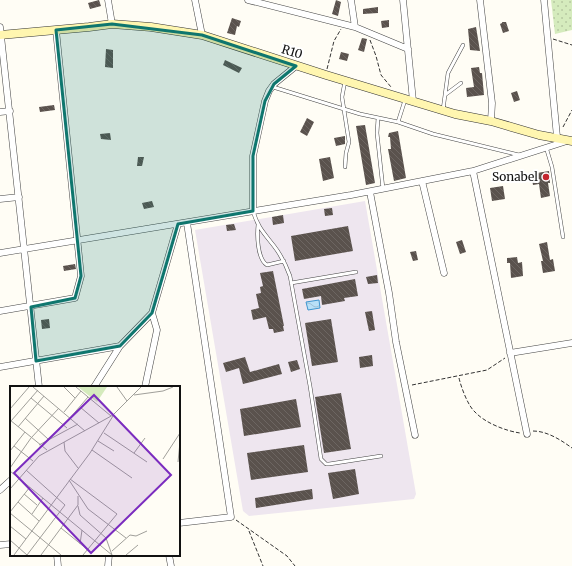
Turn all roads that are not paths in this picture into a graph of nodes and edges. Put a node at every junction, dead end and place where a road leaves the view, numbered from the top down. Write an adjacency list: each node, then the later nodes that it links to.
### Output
1 (108, 0): 8 (street)
2 (195, 0): 12 (street)
3 (248, 0): 9 (street)
4 (351, 0): 9 (street)
5 (403, 0): 14 (street)
6 (480, 0): 26 (street)
7 (544, 0): 28 (street)
8 (112, 24): 10 (main road, R10); 12 (main road, R10)
9 (355, 27): 14 (street)
10 (56, 30): 11 (main road, R10); 44 (street)
11 (0, 32): 23 (street)
12 (202, 36): 15 (main road, R10)
13 (463, 45): 19 (lane)
14 (408, 49): 20 (street)
15 (296, 66): 16 (main road, R10); 18 (street)
16 (345, 81): 20 (main road, R10); 21 (lane)
17 (461, 83): 19 (lane)
18 (273, 87): 21 (lane); 39 (street)
19 (445, 95): 22 (lane)
20 (406, 99): 22 (main road, R10); 27 (lane)
21 (343, 109): 25 (lane); 32 (lane)
22 (443, 110): 26 (main road, R10)
23 (10, 111): 24 (street); 37 (street)
24 (0, 112)
25 (378, 118): 27 (lane); 35 (lane)
26 (491, 121): 28 (main road, R10)
27 (398, 122): 31 (lane)
28 (558, 137): 29 (main road, R10)
29 (570, 141): 30 (street)
30 (546, 147): 31 (street); 43 (lane)
31 (521, 156): 33 (street)
32 (345, 167)
33 (473, 171): 34 (street); 56 (street)
34 (422, 181): 35 (street); 49 (street)
35 (383, 189): 36 (street)
36 (370, 192): 39 (street); 63 (street)
37 (19, 197): 38 (street); 45 (street)
38 (0, 199)
39 (253, 212): 40 (street); 42 (lane)
40 (186, 223): 41 (street); 67 (street)
41 (178, 224): 44 (street); 53 (street)
42 (258, 225): 47 (lane); 47 (lane)
43 (563, 237)
44 (78, 240): 45 (street); 51 (street)
45 (24, 249): 46 (street); 51 (street)
46 (0, 254)
47 (284, 261): 50 (lane)
48 (356, 272): 50 (lane)
49 (444, 273)
50 (291, 283): 64 (lane)
51 (31, 307): 52 (street); 57 (street)
52 (0, 311)
53 (152, 313): 55 (street); 61 (street)
54 (572, 343): 56 (street)
55 (120, 346): 57 (street); 60 (street)
56 (510, 353): 62 (street)
57 (36, 361): 58 (street); 59 (street)
58 (0, 367)
59 (39, 386)
60 (95, 386)
61 (145, 386)
62 (526, 432)
63 (415, 435)
64 (381, 456)
65 (10, 481): 66 (street)
66 (0, 490)
67 (180, 523)
68 (10, 544): 69 (street)
69 (0, 545)
70 (57, 556): 73 (street)
71 (109, 556): 74 (street)
72 (169, 556): 75 (street)
73 (58, 566)
74 (108, 566)
75 (171, 566)

